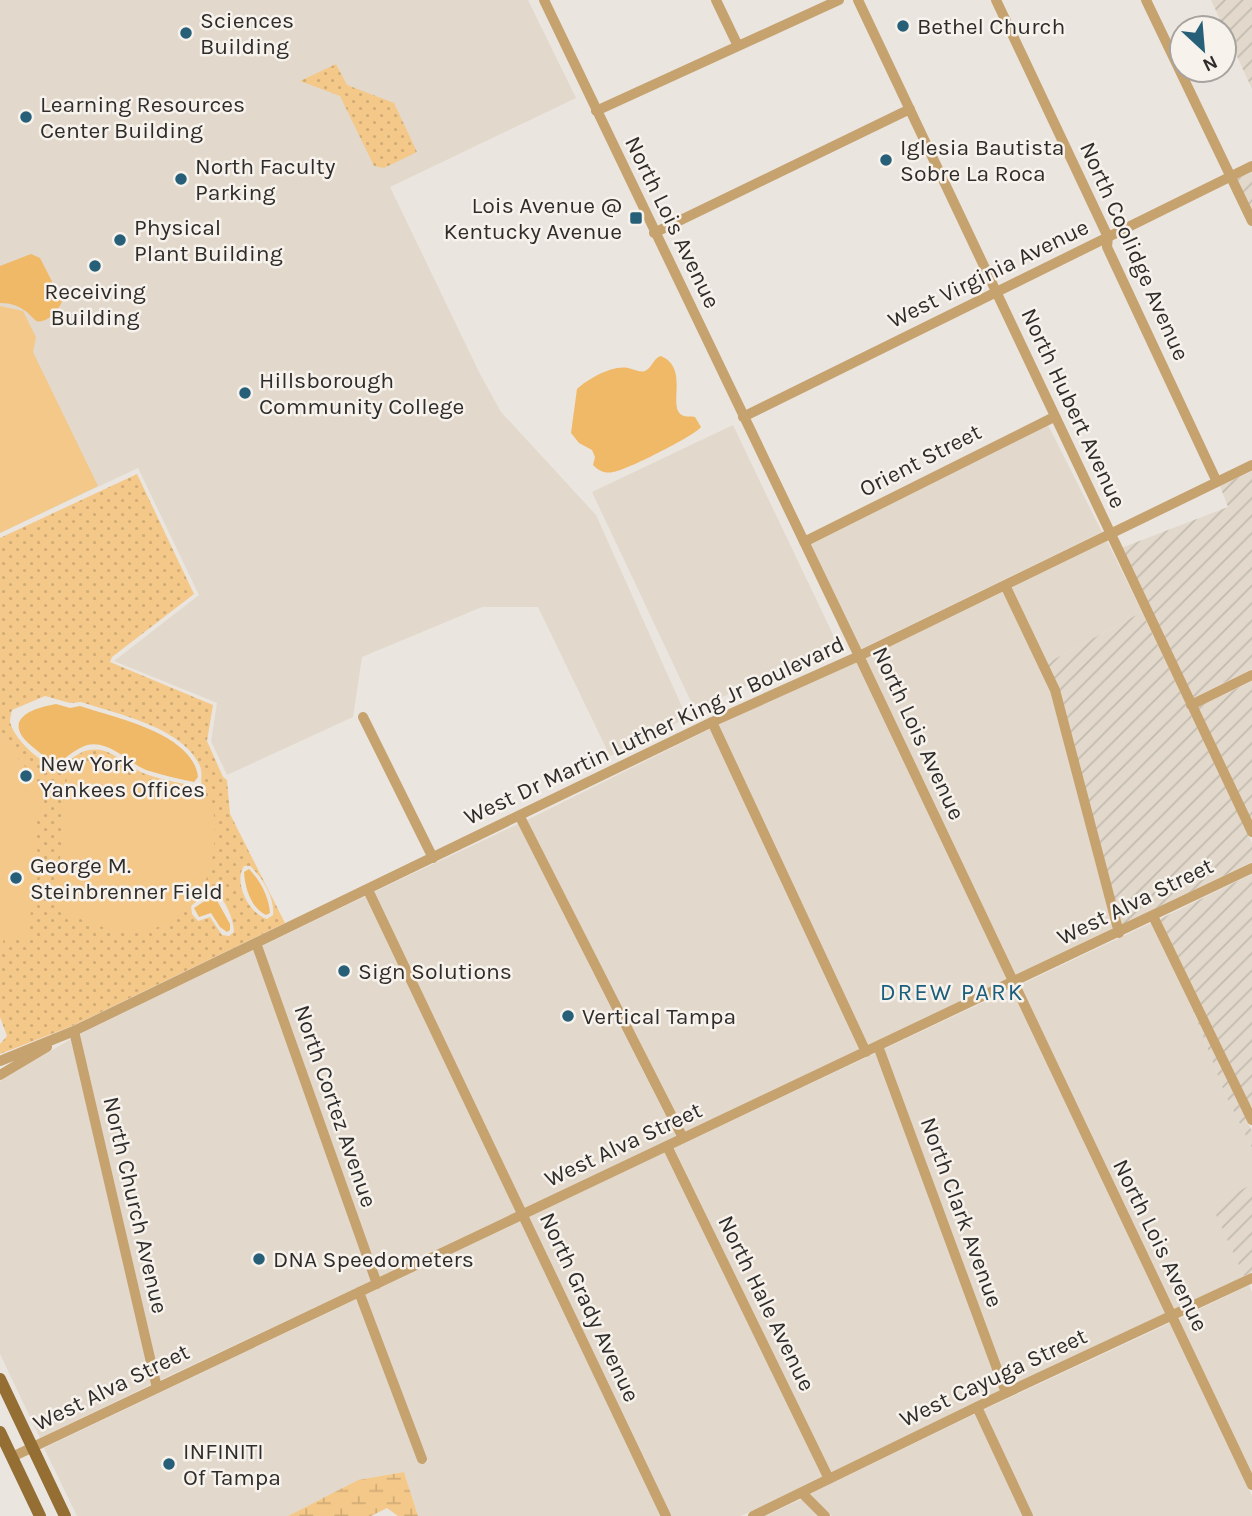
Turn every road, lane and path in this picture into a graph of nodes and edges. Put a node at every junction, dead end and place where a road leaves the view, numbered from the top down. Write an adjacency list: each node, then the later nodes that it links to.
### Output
1 (544, 0): 9 (street, North Lois Avenue)
2 (716, 0): 7 (street)
3 (839, 0): 7 (street)
4 (858, 0): 8 (street, North Hubert Avenue)
5 (996, 0): 14 (street, North Coolidge Avenue)
6 (1146, 0): 11 (street)
7 (738, 46): 9 (street)
8 (910, 109): 13 (street); 15 (street, North Hubert Avenue)
9 (596, 111): 13 (street, North Lois Avenue)
10 (1252, 166): 11 (street, West Virginia Avenue)
11 (1230, 177): 12 (street); 14 (street, West Virginia Avenue)
12 (1252, 221)
13 (654, 233): 17 (street, North Lois Avenue)
14 (1108, 237): 15 (street, West Virginia Avenue); 19 (street, North Coolidge Avenue)
15 (997, 293): 16 (street, North Hubert Avenue); 17 (street, West Virginia Avenue)
16 (1054, 416): 20 (street, North Hubert Avenue); 21 (street, Orient Street)
17 (743, 417): 21 (street, North Lois Avenue)
18 (1252, 465): 19 (street, West Dr Martin Luther King Jr Boulevard)
19 (1217, 482): 20 (street, West Dr Martin Luther King Jr Boulevard)
20 (1109, 534): 22 (street, West Dr Martin Luther King Jr Boulevard); 25 (street, North Hubert Avenue)
21 (804, 542): 23 (street, North Lois Avenue)
22 (1005, 585): 23 (street, West Dr Martin Luther King Jr Boulevard); 34 (street)
23 (859, 656): 27 (street, West Dr Martin Luther King Jr Boulevard); 36 (street, North Lois Avenue)
24 (1252, 675): 25 (street)
25 (1191, 705): 29 (street, North Hubert Avenue)
26 (363, 717): 30 (street)
27 (712, 723): 28 (street, West Dr Martin Luther King Jr Boulevard); 39 (street)
28 (520, 817): 30 (street, West Dr Martin Luther King Jr Boulevard); 43 (street)
29 (1252, 832)
30 (433, 858): 32 (street, West Dr Martin Luther King Jr Boulevard)
31 (1252, 868): 33 (street, West Alva Street)
32 (368, 890): 35 (street, West Dr Martin Luther King Jr Boulevard); 45 (street, North Grady Avenue)
33 (1153, 916): 34 (street, West Alva Street); 42 (street)
34 (1119, 933): 36 (street, West Alva Street)
35 (256, 943): 37 (street, West Dr Martin Luther King Jr Boulevard); 47 (street, North Cortez Avenue)
36 (1014, 982): 38 (street, West Alva Street); 49 (street, North Lois Avenue)
37 (74, 1031): 40 (street, West Dr Martin Luther King Jr Boulevard); 41 (street, West Dr Martin Luther King Jr Boulevard); 51 (street, North Church Avenue)
38 (878, 1046): 39 (street, West Alva Street); 52 (street, North Clark Avenue)
39 (866, 1052): 43 (street, West Alva Street)
40 (0, 1061)
41 (0, 1075)
42 (1252, 1120)
43 (683, 1138): 44 (street, West Alva Street)
44 (667, 1146): 45 (street, West Alva Street); 58 (street, North Hale Avenue)
45 (523, 1214): 47 (street, West Alva Street); 63 (street, North Grady Avenue)
46 (1252, 1278): 49 (street, West Cayuga Street)
47 (376, 1284): 48 (street, West Alva Street)
48 (359, 1292): 51 (street, West Alva Street); 57 (street)
49 (1172, 1317): 52 (street, West Cayuga Street); 59 (street, North Lois Avenue)
50 (0, 1379): 55 (main road)
51 (157, 1388): 55 (street, West Alva Street)
52 (1006, 1393): 53 (street, West Cayuga Street)
53 (977, 1407): 58 (street, West Cayuga Street); 66 (street)
54 (0, 1432): 56 (main road)
55 (32, 1448): 56 (street, West Alva Street); 62 (main road)
56 (12, 1457): 61 (main road)
57 (422, 1459)
58 (830, 1479): 60 (street, West Cayuga Street)
59 (1252, 1485)
60 (802, 1493): 64 (street, West Cayuga Street); 65 (street)
61 (40, 1516)
62 (65, 1516)
63 (666, 1516)
64 (754, 1516)
65 (825, 1516)
66 (1028, 1516)

